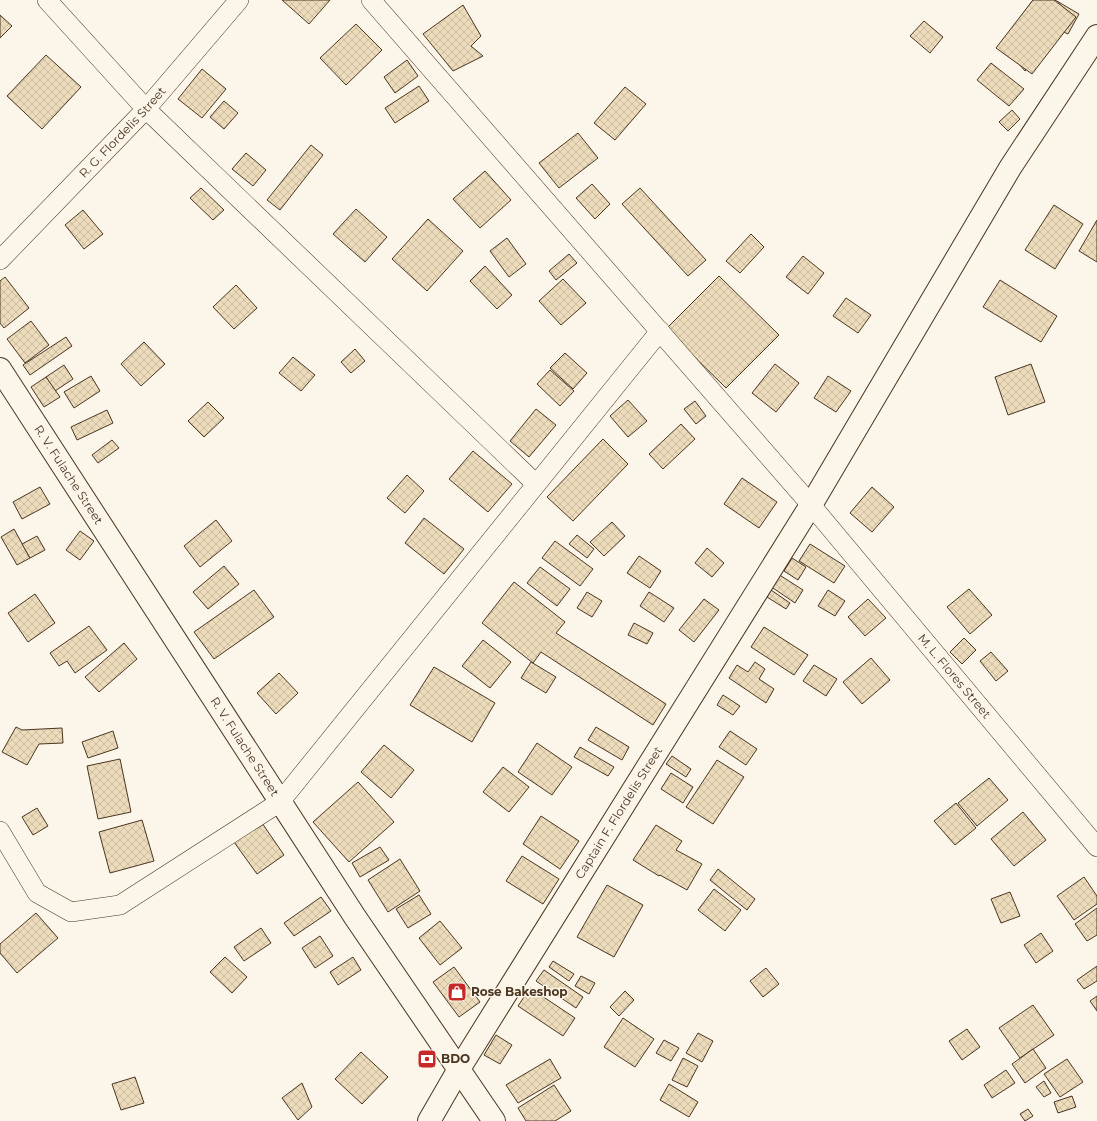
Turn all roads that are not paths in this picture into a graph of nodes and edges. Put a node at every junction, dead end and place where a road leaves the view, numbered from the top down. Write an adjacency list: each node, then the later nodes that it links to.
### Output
1 (47, 0): 5 (street)
2 (239, 0): 5 (street, R. G. Flordelis Street)
3 (371, 0): 7 (street, M. L. Flores Street)
4 (1097, 36): 10 (street, Captain F. Flordelis Street)
5 (146, 109): 6 (street, R. G. Flordelis Street); 9 (street)
6 (0, 260)
7 (660, 331): 9 (street); 10 (street, M. L. Flores Street)
8 (0, 369): 11 (street, R. V. Fulache Street)
9 (536, 484): 11 (street)
10 (811, 505): 13 (street, M. L. Flores Street); 14 (street, Captain F. Flordelis Street)
11 (280, 802): 12 (street); 14 (street, R. V. Fulache Street)
12 (0, 831)
13 (1097, 847)
14 (459, 1069): 15 (street, Captain F. Flordelis Street); 16 (street, R. V. Fulache Street)
15 (429, 1121)
16 (494, 1121)

